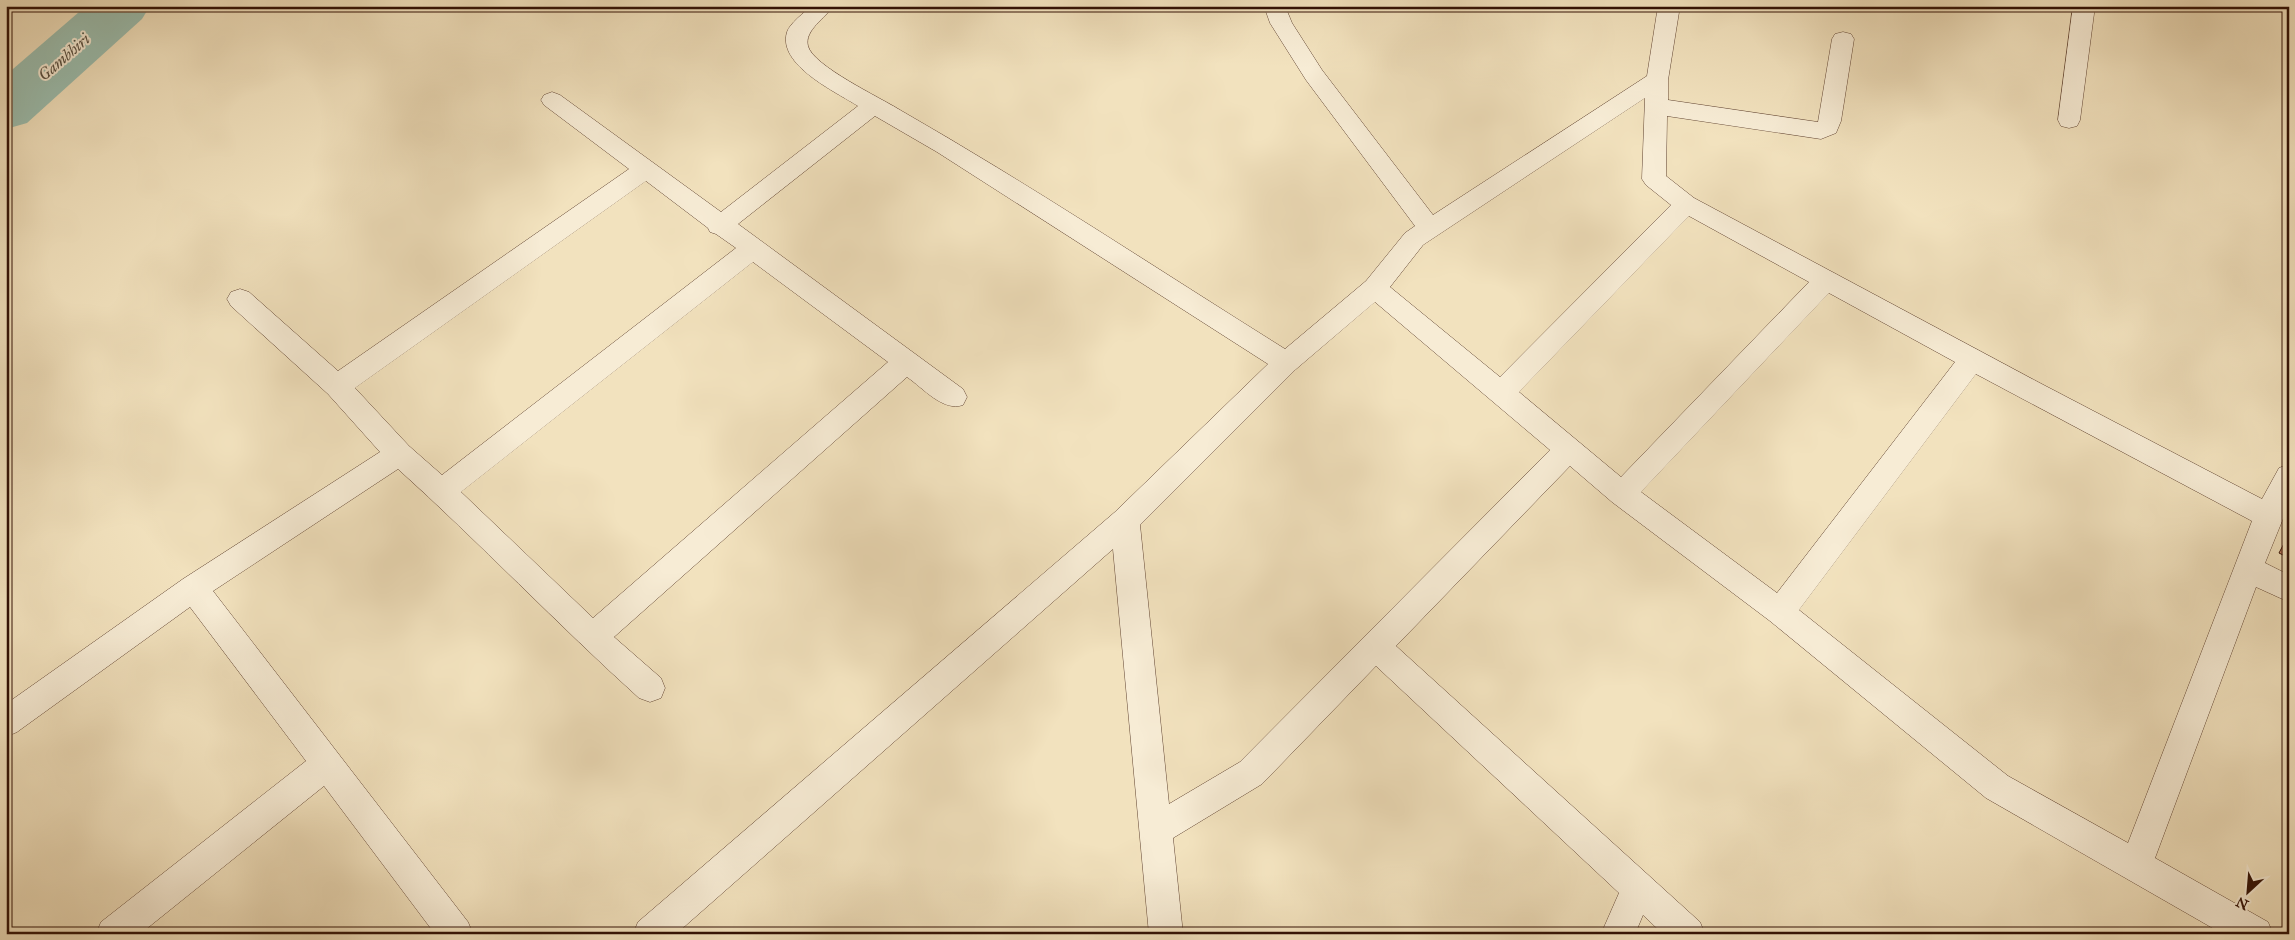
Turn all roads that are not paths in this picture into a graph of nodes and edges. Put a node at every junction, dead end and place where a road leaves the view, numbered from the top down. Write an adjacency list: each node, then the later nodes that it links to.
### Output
1 (823, 6): 8 (street)
2 (1274, 6): 13 (street)
3 (1669, 6): 6 (street)
4 (2084, 6): 9 (street)
5 (1843, 39): 6 (street)
6 (1656, 93): 11 (street); 13 (street)
7 (552, 100): 10 (street)
8 (874, 105): 12 (street); 20 (street)
9 (2069, 120)
10 (646, 170): 12 (street); 21 (street)
11 (1686, 204): 15 (street); 22 (street)
12 (719, 226): 14 (street)
13 (1430, 228): 16 (street)
14 (752, 249): 19 (street); 27 (street)
15 (1826, 280): 18 (street); 28 (street)
16 (1375, 288): 20 (street); 22 (street)
17 (240, 299): 21 (street)
18 (1972, 359): 29 (street); 34 (street)
19 (906, 361): 23 (street); 35 (street)
20 (1286, 363): 30 (street)
21 (337, 386): 25 (street)
22 (1501, 393): 24 (street)
23 (954, 397)
24 (1569, 449): 28 (street); 36 (street)
25 (400, 454): 27 (street); 32 (street)
26 (2289, 476): 29 (street)
27 (441, 491): 35 (street)
28 (1622, 494): 34 (street)
29 (2268, 516): 31 (street)
30 (1125, 520): 40 (street); 45 (street)
31 (2248, 569): 33 (street); 41 (street)
32 (193, 588): 38 (street); 39 (street)
33 (2289, 589)
34 (1780, 612): 41 (street)
35 (593, 637): 37 (street)
36 (1375, 646): 40 (street); 42 (street)
37 (650, 688)
38 (6, 722)
39 (326, 765): 43 (street); 44 (street)
40 (1155, 830): 46 (street)
41 (2136, 865): 49 (street)
42 (1638, 888): 47 (street); 48 (street)
43 (113, 934)
44 (456, 934)
45 (650, 934)
46 (1166, 934)
47 (1618, 934)
48 (1688, 934)
49 (2256, 934)

